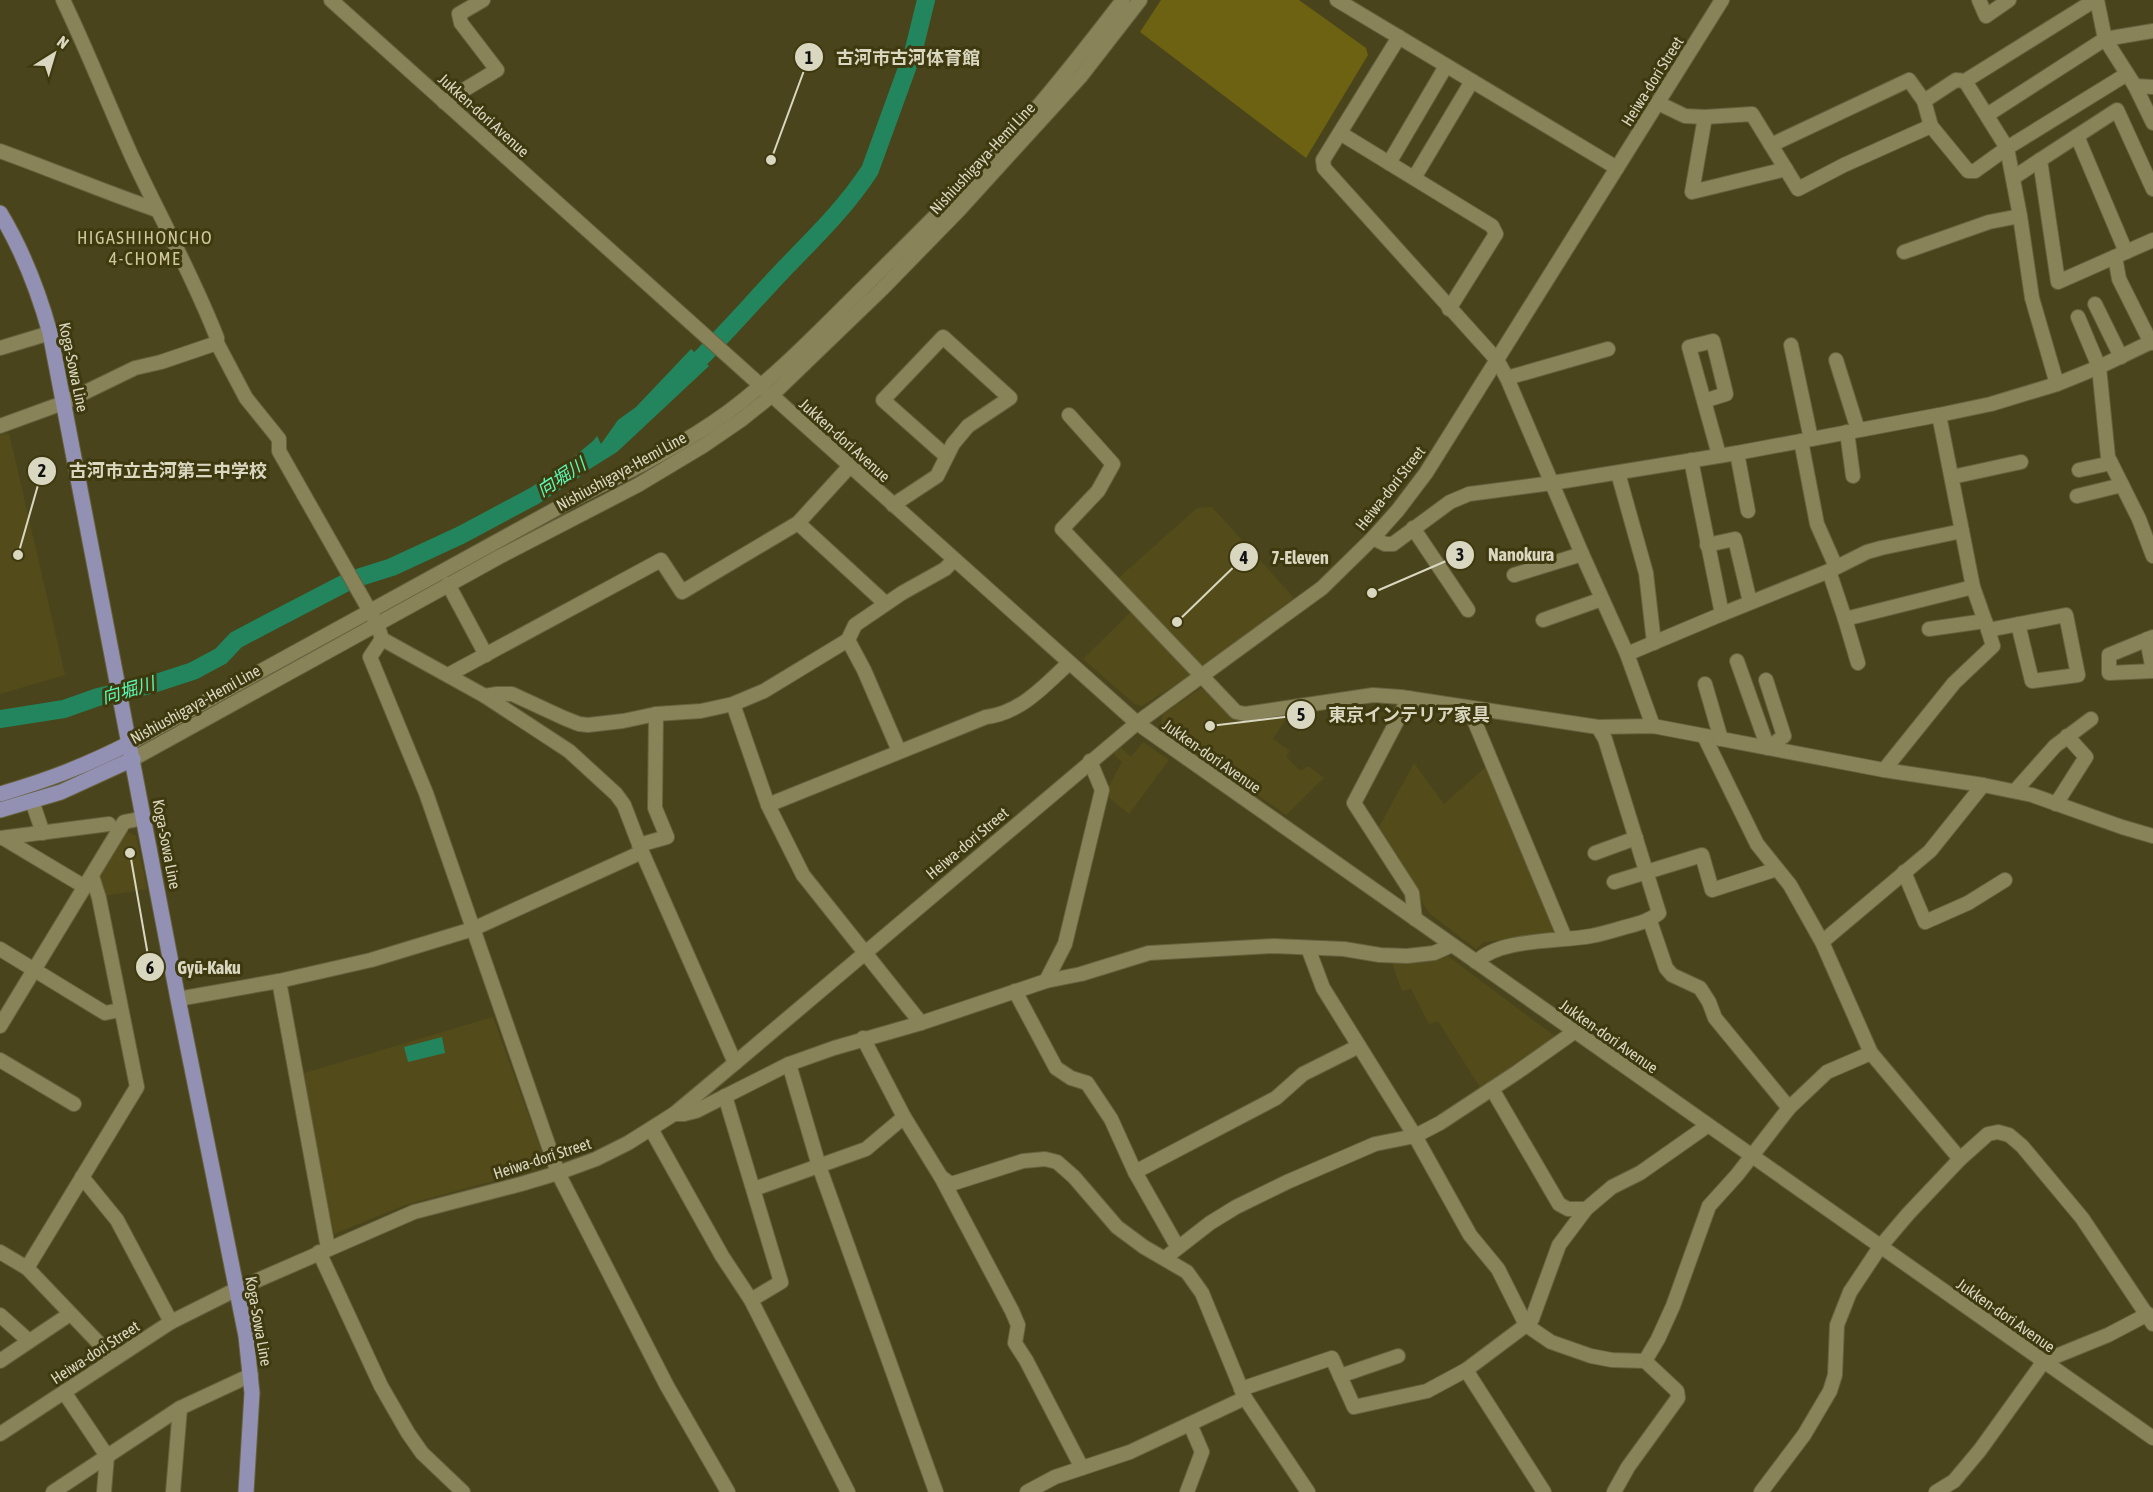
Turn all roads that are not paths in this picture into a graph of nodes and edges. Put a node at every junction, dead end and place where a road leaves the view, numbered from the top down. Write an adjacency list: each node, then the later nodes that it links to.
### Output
1 (63, 0): 39 (street)
2 (331, 0): 21 (street, Jukken-dori Avenue)
3 (483, 0): 21 (street)
4 (1123, 0): 60 (street, Nishiushigaya-Hemi Line)
5 (1140, 0): 61 (street, Nishiushigaya-Hemi Line)
6 (1337, 0): 12 (street)
7 (1722, 0): 22 (street, Heiwa-dori Street)
8 (1979, 0): 9 (street)
9 (2009, 0)
10 (2096, 0): 13 (street); 17 (street)
11 (2153, 31): 13 (street)
12 (1399, 37): 14 (street); 27 (street)
13 (2105, 39): 15 (street); 23 (street)
14 (1446, 66): 16 (street); 33 (street)
15 (2127, 74): 18 (street); 30 (street)
16 (1472, 81): 34 (street); 36 (street)
17 (1965, 81): 20 (street); 23 (street)
18 (2135, 86): 19 (street); 25 (street)
19 (2153, 87)
20 (1924, 101): 26 (street); 29 (street)
21 (444, 102): 60 (street, Jukken-dori Avenue)
22 (1658, 103): 24 (street); 34 (street, Heiwa-dori Street)
23 (1987, 115): 30 (street)
24 (1705, 117): 29 (street); 35 (street)
25 (2153, 123)
26 (1931, 126): 30 (street); 35 (street)
27 (1340, 133): 33 (street); 46 (street)
28 (2077, 136): 32 (street); 38 (street); 44 (street)
29 (1771, 145): 35 (street)
30 (2007, 148): 37 (street)
31 (0, 152): 39 (street)
32 (2040, 160): 37 (street); 44 (street)
33 (1389, 163): 36 (street)
34 (1617, 168): 55 (street, Heiwa-dori Street)
35 (1786, 169)
36 (1414, 178): 46 (street)
37 (2013, 178): 40 (street)
38 (2153, 189)
39 (157, 210): 50 (street)
40 (2020, 216): 43 (street); 59 (street)
41 (2, 222): 48 (main road, Koga-Sowa Line)
42 (2153, 240): 44 (street)
43 (1904, 252)
44 (2120, 255): 49 (street)
45 (2095, 304): 54 (street)
46 (1449, 309): 55 (street)
47 (2078, 316): 57 (street)
48 (50, 333): 52 (street); 63 (main road, Koga-Sowa Line)
49 (2152, 342): 54 (street)
50 (217, 343): 63 (street); 101 (street)
51 (1791, 345): 68 (street)
52 (0, 348)
53 (1608, 349): 58 (street)
54 (2121, 357): 57 (street)
55 (1497, 360): 58 (street); 88 (street, Heiwa-dori Street)
56 (1836, 360): 67 (street)
57 (2099, 367): 59 (street); 74 (street)
58 (1507, 378): 80 (street)
59 (2057, 384): 65 (street)
60 (760, 386): 61 (street, Jukken-dori Avenue); 101 (street, Nishiushigaya-Hemi Line)
61 (771, 396): 75 (street, Jukken-dori Avenue); 95 (street, Nishiushigaya-Hemi Line)
62 (1704, 401): 70 (street)
63 (63, 403): 66 (street); 134 (main road, Koga-Sowa Line)
64 (1069, 415): 118 (street)
65 (1939, 416): 67 (street); 79 (street)
66 (0, 426)
67 (1852, 431): 68 (street); 78 (street)
68 (1806, 440): 69 (street); 93 (street)
69 (1737, 453): 70 (street); 84 (street)
70 (1719, 455): 72 (street)
71 (946, 456): 71 (street); 83 (street)
72 (1690, 460): 77 (street); 89 (street)
73 (2020, 462): 79 (street)
74 (2111, 463): 76 (street); 81 (street)
75 (850, 466): 83 (street, Jukken-dori Avenue); 85 (street)
76 (2079, 470)
77 (1618, 473): 80 (street); 111 (street)
78 (1853, 476)
79 (1952, 477): 87 (street)
80 (1552, 483): 86 (street); 90 (street)
81 (2122, 485): 82 (street); 91 (street)
82 (2078, 496)
83 (893, 505): 92 (street, Jukken-dori Avenue)
84 (1748, 512)
85 (798, 524): 99 (street); 113 (street)
86 (1413, 528): 88 (street); 100 (street)
87 (1962, 531): 93 (street); 96 (street)
88 (1374, 538): 118 (street, Heiwa-dori Street)
89 (1707, 545): 98 (street); 102 (street)
90 (1582, 554): 94 (street); 97 (street)
91 (2153, 556)
92 (954, 560): 99 (street); 115 (street, Jukken-dori Avenue)
93 (1832, 569): 98 (street); 103 (street)
94 (1514, 575)
95 (448, 584): 105 (street, Nishiushigaya-Hemi Line); 113 (street)
96 (1973, 587): 103 (street); 107 (street)
97 (1602, 599): 104 (street); 112 (street)
98 (1750, 602): 102 (street)
99 (885, 603): 110 (street)
100 (1468, 610)
101 (370, 612): 105 (street); 134 (street, Nishiushigaya-Hemi Line)
102 (1722, 614): 111 (street)
103 (1845, 619): 116 (street)
104 (1543, 620)
105 (377, 624): 109 (street); 134 (street, Nishiushigaya-Hemi Line)
106 (2018, 624): 106 (street); 107 (street)
107 (1987, 625): 108 (street); 137 (street)
108 (1929, 629)
109 (382, 639): 117 (street); 161 (street)
110 (848, 640): 123 (street); 135 (street)
111 (1654, 643): 112 (street)
112 (1627, 654): 128 (street)
113 (486, 655): 117 (street)
114 (1737, 661): 133 (street)
115 (1069, 663): 127 (street, Jukken-dori Avenue); 135 (street)
116 (1858, 663)
117 (448, 675): 121 (street)
118 (1203, 675): 122 (street); 127 (street, Heiwa-dori Street)
119 (1766, 680): 133 (street)
120 (1705, 684): 132 (street)
121 (485, 696): 125 (street); 151 (street)
122 (1408, 698): 124 (street); 159 (street)
123 (733, 704): 125 (street); 143 (street)
124 (1469, 708): 129 (street); 162 (street)
125 (656, 714): 151 (street)
126 (2091, 719): 131 (street)
127 (1137, 723): 136 (street, Heiwa-dori Street); 159 (street, Jukken-dori Avenue)
128 (1653, 726): 129 (street); 130 (street)
129 (1598, 728): 150 (street)
130 (1704, 736): 132 (street); 153 (street)
131 (2067, 736): 139 (street); 142 (street)
132 (1721, 739): 133 (street)
133 (1768, 748): 137 (street)
134 (131, 751): 140 (main road, Nishiushigaya-Hemi Line); 141 (main road, Nishiushigaya-Hemi Line); 145 (main road, Koga-Sowa Line)
135 (899, 752): 143 (street)
136 (1090, 761): 167 (street, Heiwa-dori Street); 171 (street)
137 (1884, 770): 138 (street)
138 (1983, 784): 139 (street); 155 (street)
139 (2015, 791): 142 (street)
140 (0, 794)
141 (32, 801): 144 (main road, Nishiushigaya-Hemi Line); 147 (street)
142 (2056, 804): 148 (street)
143 (768, 805): 167 (street)
144 (0, 810)
145 (144, 818): 157 (street); 173 (main road, Koga-Sowa Line)
146 (108, 824): 147 (street)
147 (43, 833): 149 (street)
148 (2153, 836)
149 (2, 838): 157 (street)
150 (1636, 838): 152 (street); 154 (street)
151 (640, 848): 161 (street); 182 (street)
152 (1595, 853)
153 (1777, 869): 154 (street); 163 (street)
154 (1647, 872): 158 (street); 160 (street)
155 (1904, 872): 156 (street); 163 (street)
156 (2006, 880)
157 (89, 882): 169 (street); 174 (street)
158 (1614, 882)
159 (1415, 919): 164 (street, Jukken-dori Avenue)
160 (1650, 921): 162 (street); 187 (street)
161 (473, 929): 170 (street); 197 (street)
162 (1565, 938): 168 (street)
163 (1822, 942): 180 (street)
164 (1452, 945): 165 (street); 168 (street, Jukken-dori Avenue)
165 (1308, 948): 171 (street); 179 (street)
166 (0, 949): 169 (street)
167 (865, 952): 175 (street); 182 (street, Heiwa-dori Street)
168 (1476, 962): 177 (street, Jukken-dori Avenue)
169 (35, 969): 174 (street); 176 (street)
170 (279, 981): 173 (street); 204 (street)
171 (1046, 981): 172 (street)
172 (1015, 991): 175 (street); 196 (street)
173 (178, 999): 208 (main road, Koga-Sowa Line)
174 (120, 1010): 198 (street)
175 (921, 1023): 178 (street)
176 (0, 1026)
177 (1574, 1032): 184 (street); 190 (street, Jukken-dori Avenue)
178 (863, 1038): 183 (street); 189 (street)
179 (1359, 1046): 192 (street); 196 (street)
180 (1871, 1053): 187 (street); 194 (street)
181 (0, 1060): 186 (street)
182 (735, 1063): 188 (street, Heiwa-dori Street)
183 (789, 1064): 185 (street); 195 (street)
184 (1492, 1089): 192 (street); 201 (street)
185 (725, 1096): 188 (street); 200 (street)
186 (74, 1104)
187 (1789, 1108): 193 (street)
188 (674, 1114): 191 (street, Heiwa-dori Street)
189 (904, 1117): 195 (street); 199 (street)
190 (1707, 1126): 193 (street, Jukken-dori Avenue); 201 (street)
191 (651, 1129): 197 (street, Heiwa-dori Street); 209 (street)
192 (1414, 1136): 202 (street); 214 (street)
193 (1750, 1156): 203 (street, Jukken-dori Avenue); 219 (street)
194 (1960, 1159): 203 (street); 212 (street)
195 (819, 1166): 200 (street); 239 (street)
196 (1135, 1172): 202 (street)
197 (558, 1173): 204 (street, Heiwa-dori Street); 237 (street)
198 (82, 1177): 207 (street); 213 (street)
199 (941, 1177): 206 (street); 231 (street)
200 (754, 1189): 209 (street)
201 (1586, 1209): 214 (street)
202 (1177, 1246): 206 (street)
203 (1880, 1247): 220 (street, Jukken-dori Avenue); 245 (street)
204 (324, 1250): 208 (street, Heiwa-dori Street); 236 (street)
205 (0, 1252): 207 (street)
206 (1165, 1257): 225 (street)
207 (27, 1268): 210 (street)
208 (236, 1290): 213 (street, Heiwa-dori Street); 222 (main road, Koga-Sowa Line)
209 (751, 1300): 238 (street)
210 (70, 1314): 215 (street); 217 (street)
211 (0, 1315): 215 (street)
212 (2150, 1319): 220 (street)
213 (171, 1322): 217 (street, Heiwa-dori Street)
214 (1526, 1325): 219 (street); 221 (street)
215 (29, 1341): 218 (street)
216 (1398, 1356): 223 (street)
217 (114, 1359): 224 (street, Heiwa-dori Street)
218 (0, 1361)
219 (1646, 1361): 244 (street)
220 (2044, 1361): 229 (street, Jukken-dori Avenue); 246 (street)
221 (1466, 1370): 223 (street); 243 (street)
222 (251, 1375): 226 (street); 235 (main road, Koga-Sowa Line)
223 (1340, 1376): 225 (street)
224 (64, 1392): 228 (street, Heiwa-dori Street); 230 (street)
225 (1243, 1394): 227 (street); 242 (street)
226 (180, 1408): 230 (street); 234 (street)
227 (1190, 1424): 231 (street); 241 (street)
228 (1, 1433)
229 (2153, 1438)
230 (107, 1456): 232 (street); 233 (street)
231 (1082, 1468): 240 (street)
232 (53, 1492)
233 (104, 1492)
234 (173, 1492)
235 (246, 1492)
236 (463, 1492)
237 (728, 1492)
238 (848, 1492)
239 (936, 1492)
240 (1027, 1492)
241 (1187, 1492)
242 (1308, 1492)
243 (1544, 1492)
244 (1614, 1492)
245 (1761, 1492)
246 (1936, 1492)

